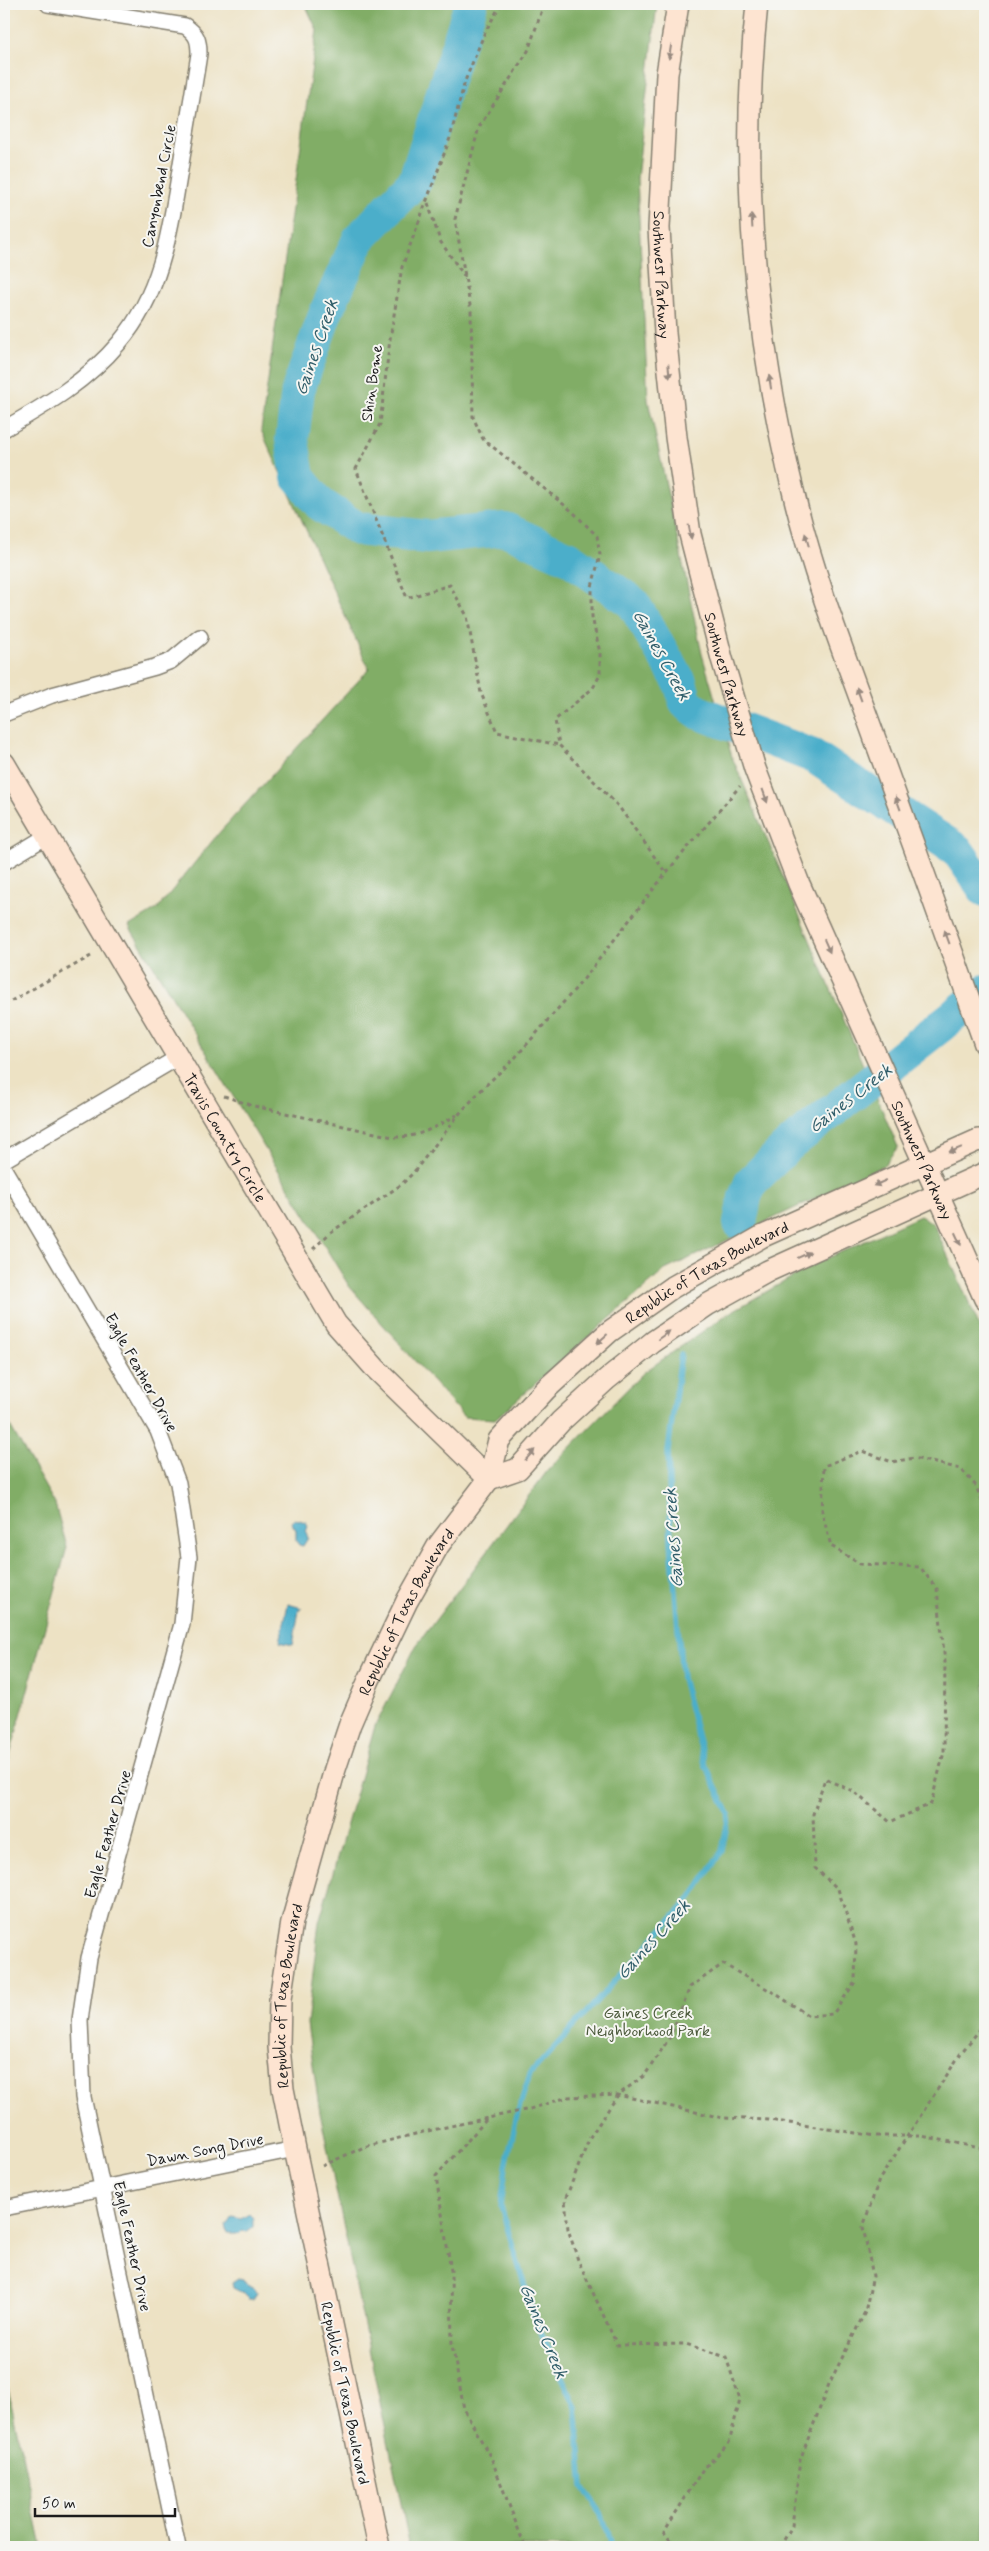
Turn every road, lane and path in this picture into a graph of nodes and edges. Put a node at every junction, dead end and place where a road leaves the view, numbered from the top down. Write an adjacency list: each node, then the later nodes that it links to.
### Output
1 (48, 4): 8 (street, Canyonbend Circle)
2 (502, 4): 6 (path, Shin Bome)
3 (544, 4): 7 (path)
4 (678, 4): 12 (street, Southwest Parkway, one-way to 12)
5 (756, 4): 19 (street, one-way to 5)
6 (428, 202): 7 (path); 11 (path, Shin Bome)
7 (466, 280): 11 (path)
8 (4, 429)
9 (200, 637): 10 (street)
10 (4, 714)
11 (559, 745): 16 (path)
12 (752, 759): 16 (path); 25 (street, Southwest Parkway, one-way to 25)
13 (4, 763): 14 (street, Travis Country Circle)
14 (47, 836): 15 (street); 20 (street, Travis Country Circle)
15 (4, 862)
16 (666, 873): 22 (path)
17 (91, 956): 18 (path)
18 (4, 1005)
19 (985, 1044)
20 (177, 1058): 21 (street, Travis Country Circle); 24 (street)
21 (194, 1086): 22 (path); 29 (street, Travis Country Circle)
22 (460, 1113): 29 (path)
23 (985, 1142): 25 (street, Republic of Texas Boulevard, one-way to 25)
24 (4, 1160)
25 (925, 1163): 28 (street, Southwest Parkway); 31 (street, Republic of Texas Boulevard, one-way to 31)
26 (4, 1169): 40 (street, Eagle Feather Drive)
27 (985, 1173): 28 (street, Republic of Texas Boulevard)
28 (938, 1195): 30 (street, Southwest Parkway, one-way to 30); 31 (street, Republic of Texas Boulevard, one-way to 28)
29 (298, 1264): 31 (street, Travis Country Circle)
30 (985, 1299)
31 (489, 1479): 37 (street, Republic of Texas Boulevard)
32 (985, 1509): 34 (path)
33 (985, 2023): 36 (path)
34 (618, 2095): 35 (path); 36 (path); 45 (path)
35 (486, 2119): 39 (path); 44 (path)
36 (910, 2136): 38 (path); 46 (path)
37 (295, 2149): 40 (street, Dawn Song Drive); 43 (street, Republic of Texas Boulevard)
38 (985, 2149)
39 (322, 2166)
40 (102, 2187): 41 (street, Dawn Song Drive); 42 (street, Eagle Feather Drive)
41 (4, 2208)
42 (178, 2547)
43 (379, 2547)
44 (525, 2547)
45 (675, 2547)
46 (780, 2547)

